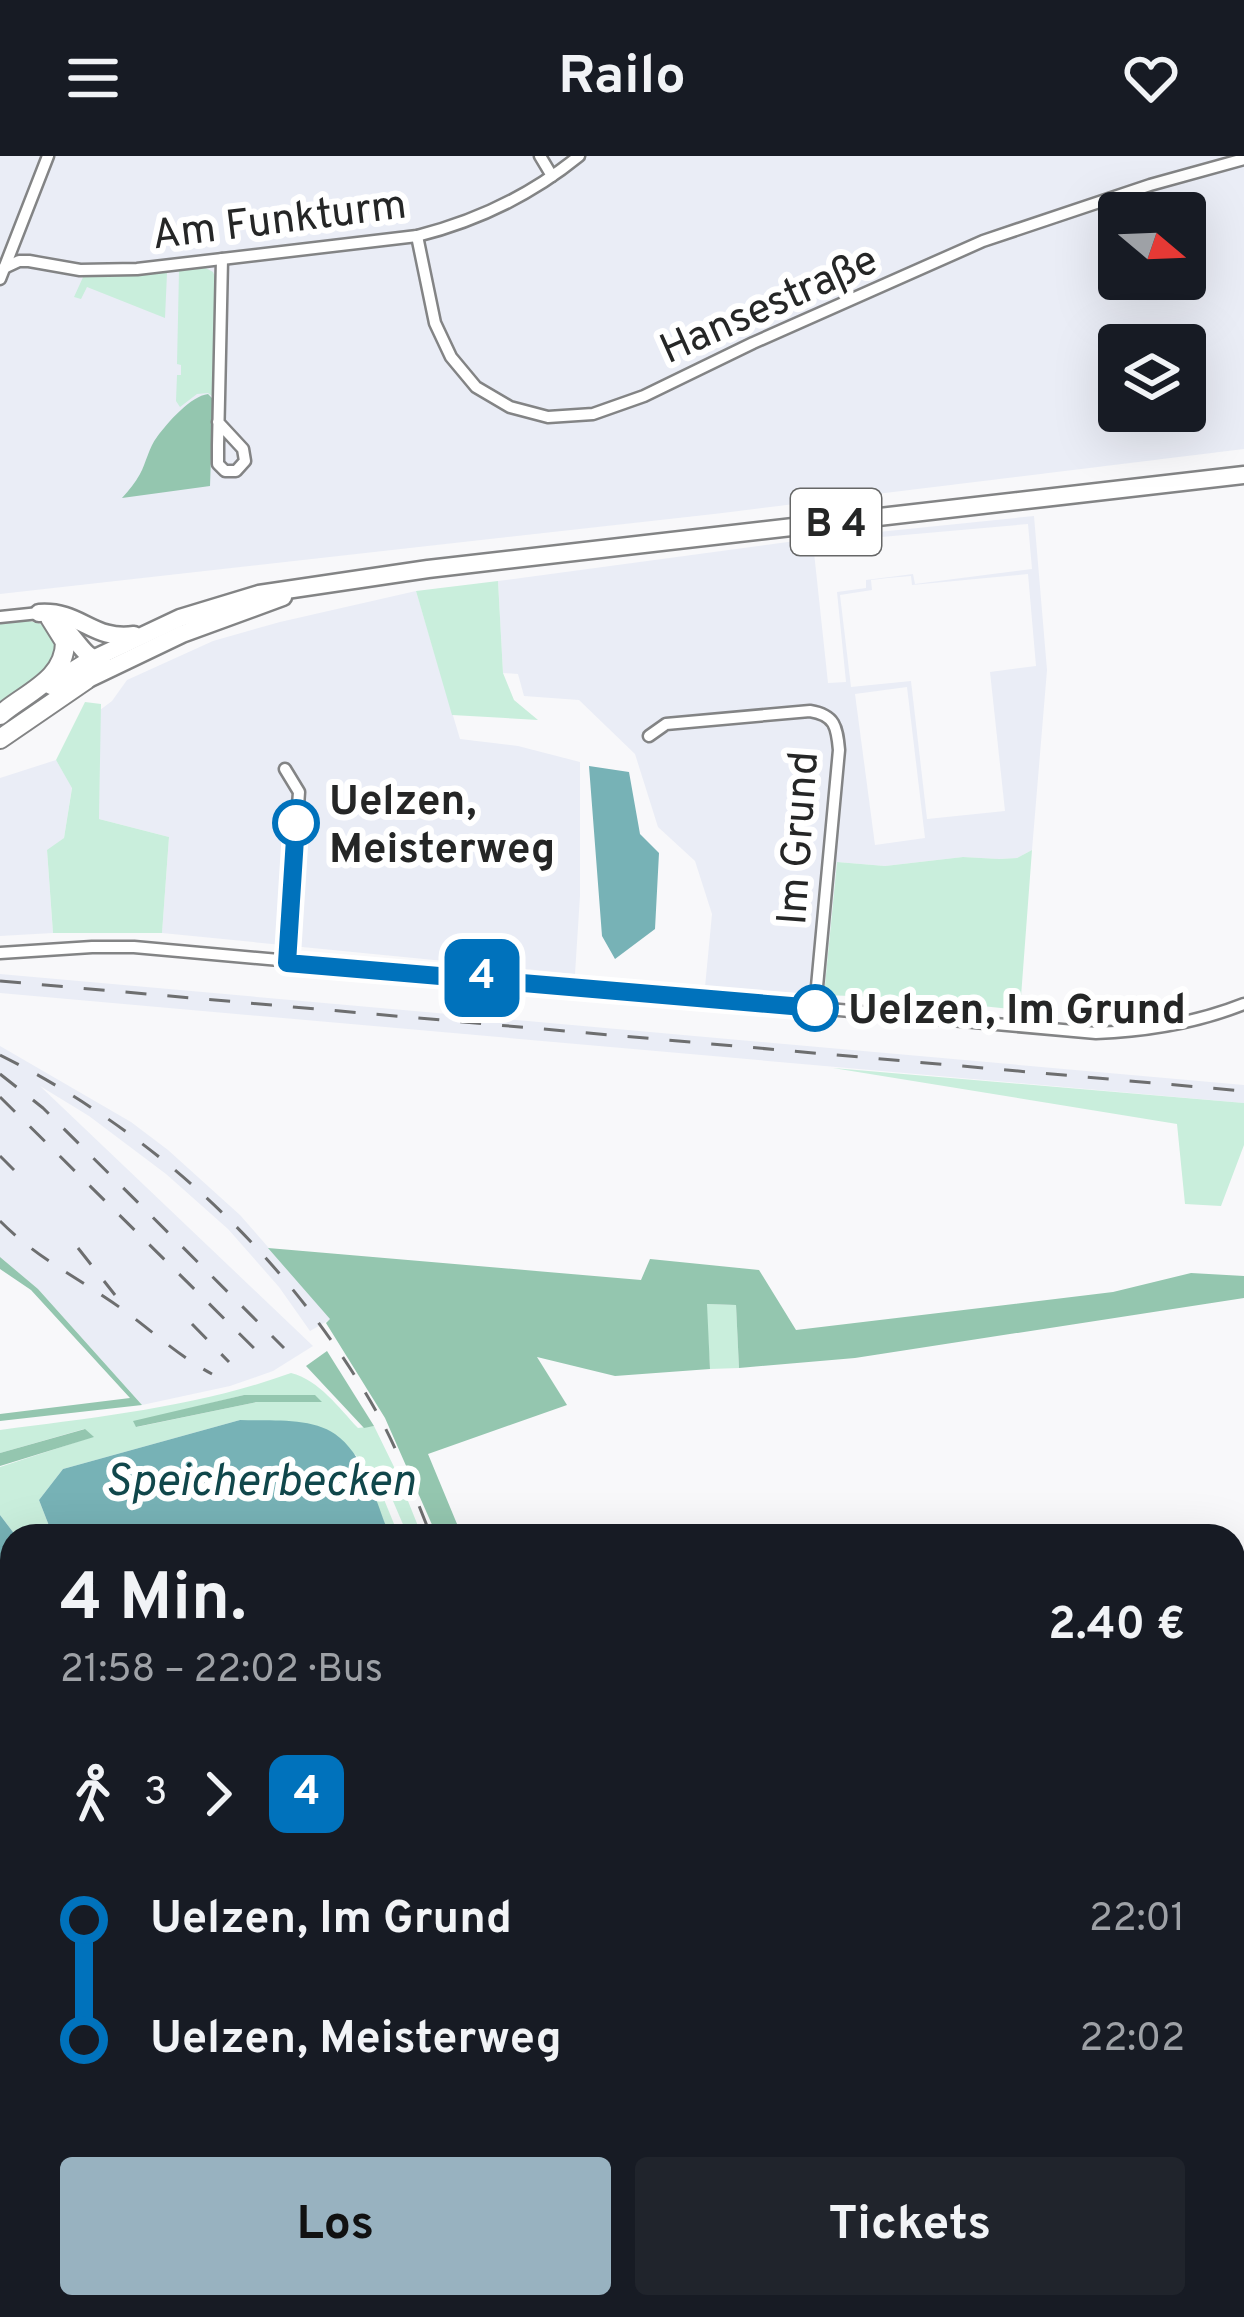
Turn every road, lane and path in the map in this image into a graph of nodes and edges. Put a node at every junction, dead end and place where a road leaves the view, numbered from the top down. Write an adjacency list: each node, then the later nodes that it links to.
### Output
1 (48, 156): 8 (street)
2 (540, 156): 5 (street)
3 (578, 156): 5 (street, Am Funkturm)
4 (1244, 159): 6 (street, Hansestraße)
5 (551, 176): 6 (street, Am Funkturm)
6 (417, 236): 7 (street, Am Funkturm)
7 (222, 259): 8 (street, Am Funkturm); 9 (street)
8 (2, 273)
9 (218, 422)
10 (1244, 475): 11 (main road, B 4)
11 (300, 590): 15 (main road, B 4); 17 (main road, B 4)
12 (44, 615): 13 (street); 14 (main road); 16 (main road); 19 (highway)
13 (0, 617)
14 (80, 622): 15 (main road); 16 (main road)
15 (144, 633): 16 (main road, B 4)
16 (93, 659): 17 (main road); 18 (main road); 19 (highway, B 4)
17 (116, 664): 18 (main road, B 4)
18 (86, 680): 21 (highway, B 4)
19 (0, 717)
20 (649, 736): 26 (street, Im Grund)
21 (0, 739)
22 (285, 769): 24 (street)
23 (0, 953): 24 (street)
24 (287, 963): 26 (street)
25 (1244, 1004): 26 (street)
26 (815, 1008)

